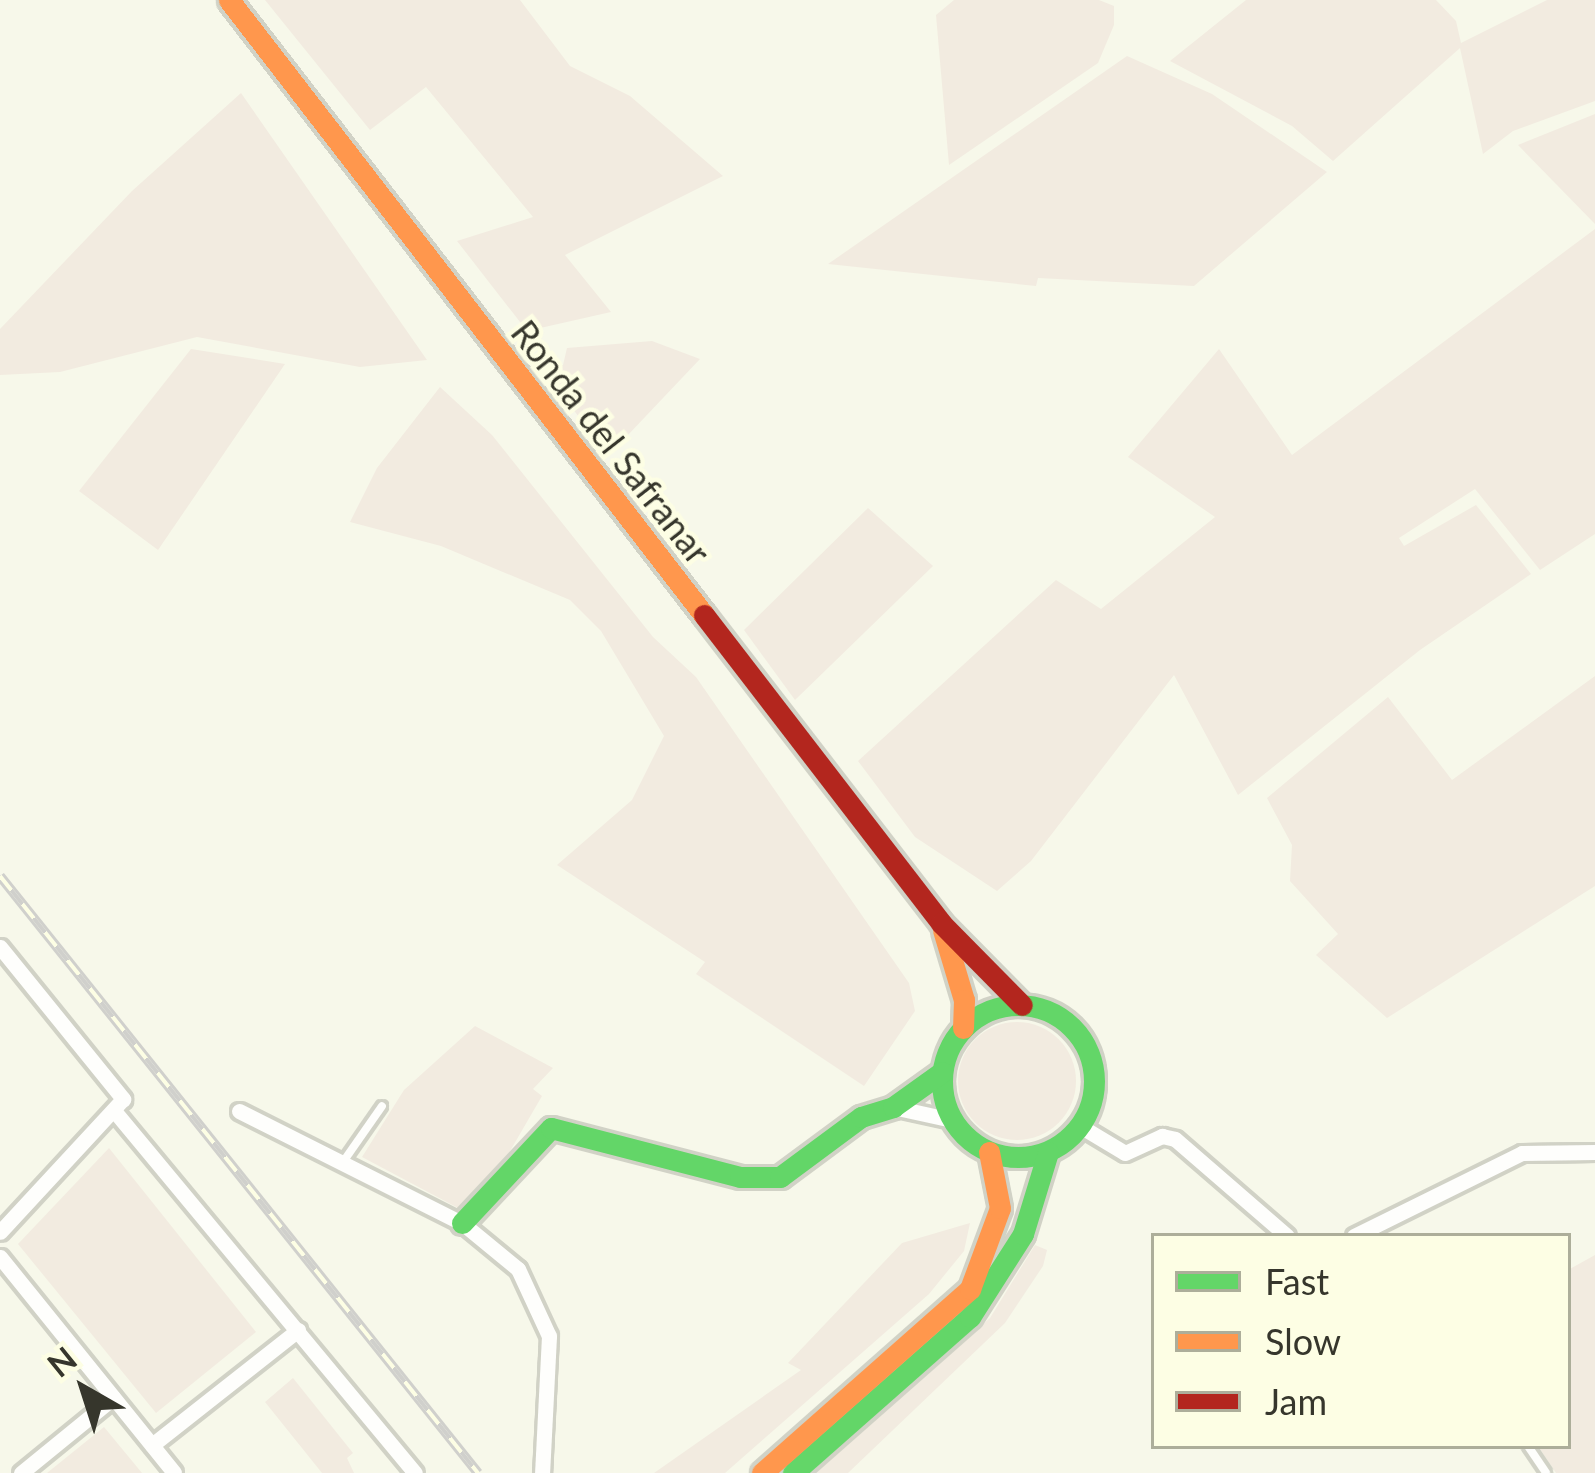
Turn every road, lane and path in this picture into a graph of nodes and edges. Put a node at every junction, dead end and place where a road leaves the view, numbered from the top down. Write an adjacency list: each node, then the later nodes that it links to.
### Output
1 (229, 0): 2 (street, Ronda del Safranar)
2 (941, 923): 4 (street, Ronda del Safranar); 5 (street, Ronda del Safranar)
3 (1, 951): 7 (street)
4 (1022, 1005): 5 (street); 12 (street)
5 (963, 1028): 6 (street)
6 (942, 1072): 9 (street); 11 (street)
7 (120, 1106): 19 (street); 22 (street)
8 (382, 1106): 16 (lane)
9 (893, 1107): 11 (street); 17 (street)
10 (239, 1111): 16 (street)
11 (952, 1120): 13 (street)
12 (1080, 1126): 14 (street); 20 (street)
13 (989, 1152): 14 (street); 29 (street)
14 (1048, 1152): 30 (street)
15 (1595, 1153): 18 (street)
16 (343, 1162): 17 (street)
17 (462, 1223): 28 (street)
18 (1387, 1229)
19 (0, 1232)
20 (1284, 1233)
21 (0, 1256): 23 (street)
22 (298, 1330): 24 (street); 27 (street)
23 (113, 1398): 24 (street); 25 (street)
24 (152, 1445): 26 (street)
25 (21, 1473)
26 (174, 1473)
27 (415, 1473)
28 (542, 1473)
29 (762, 1473)
30 (793, 1473)

